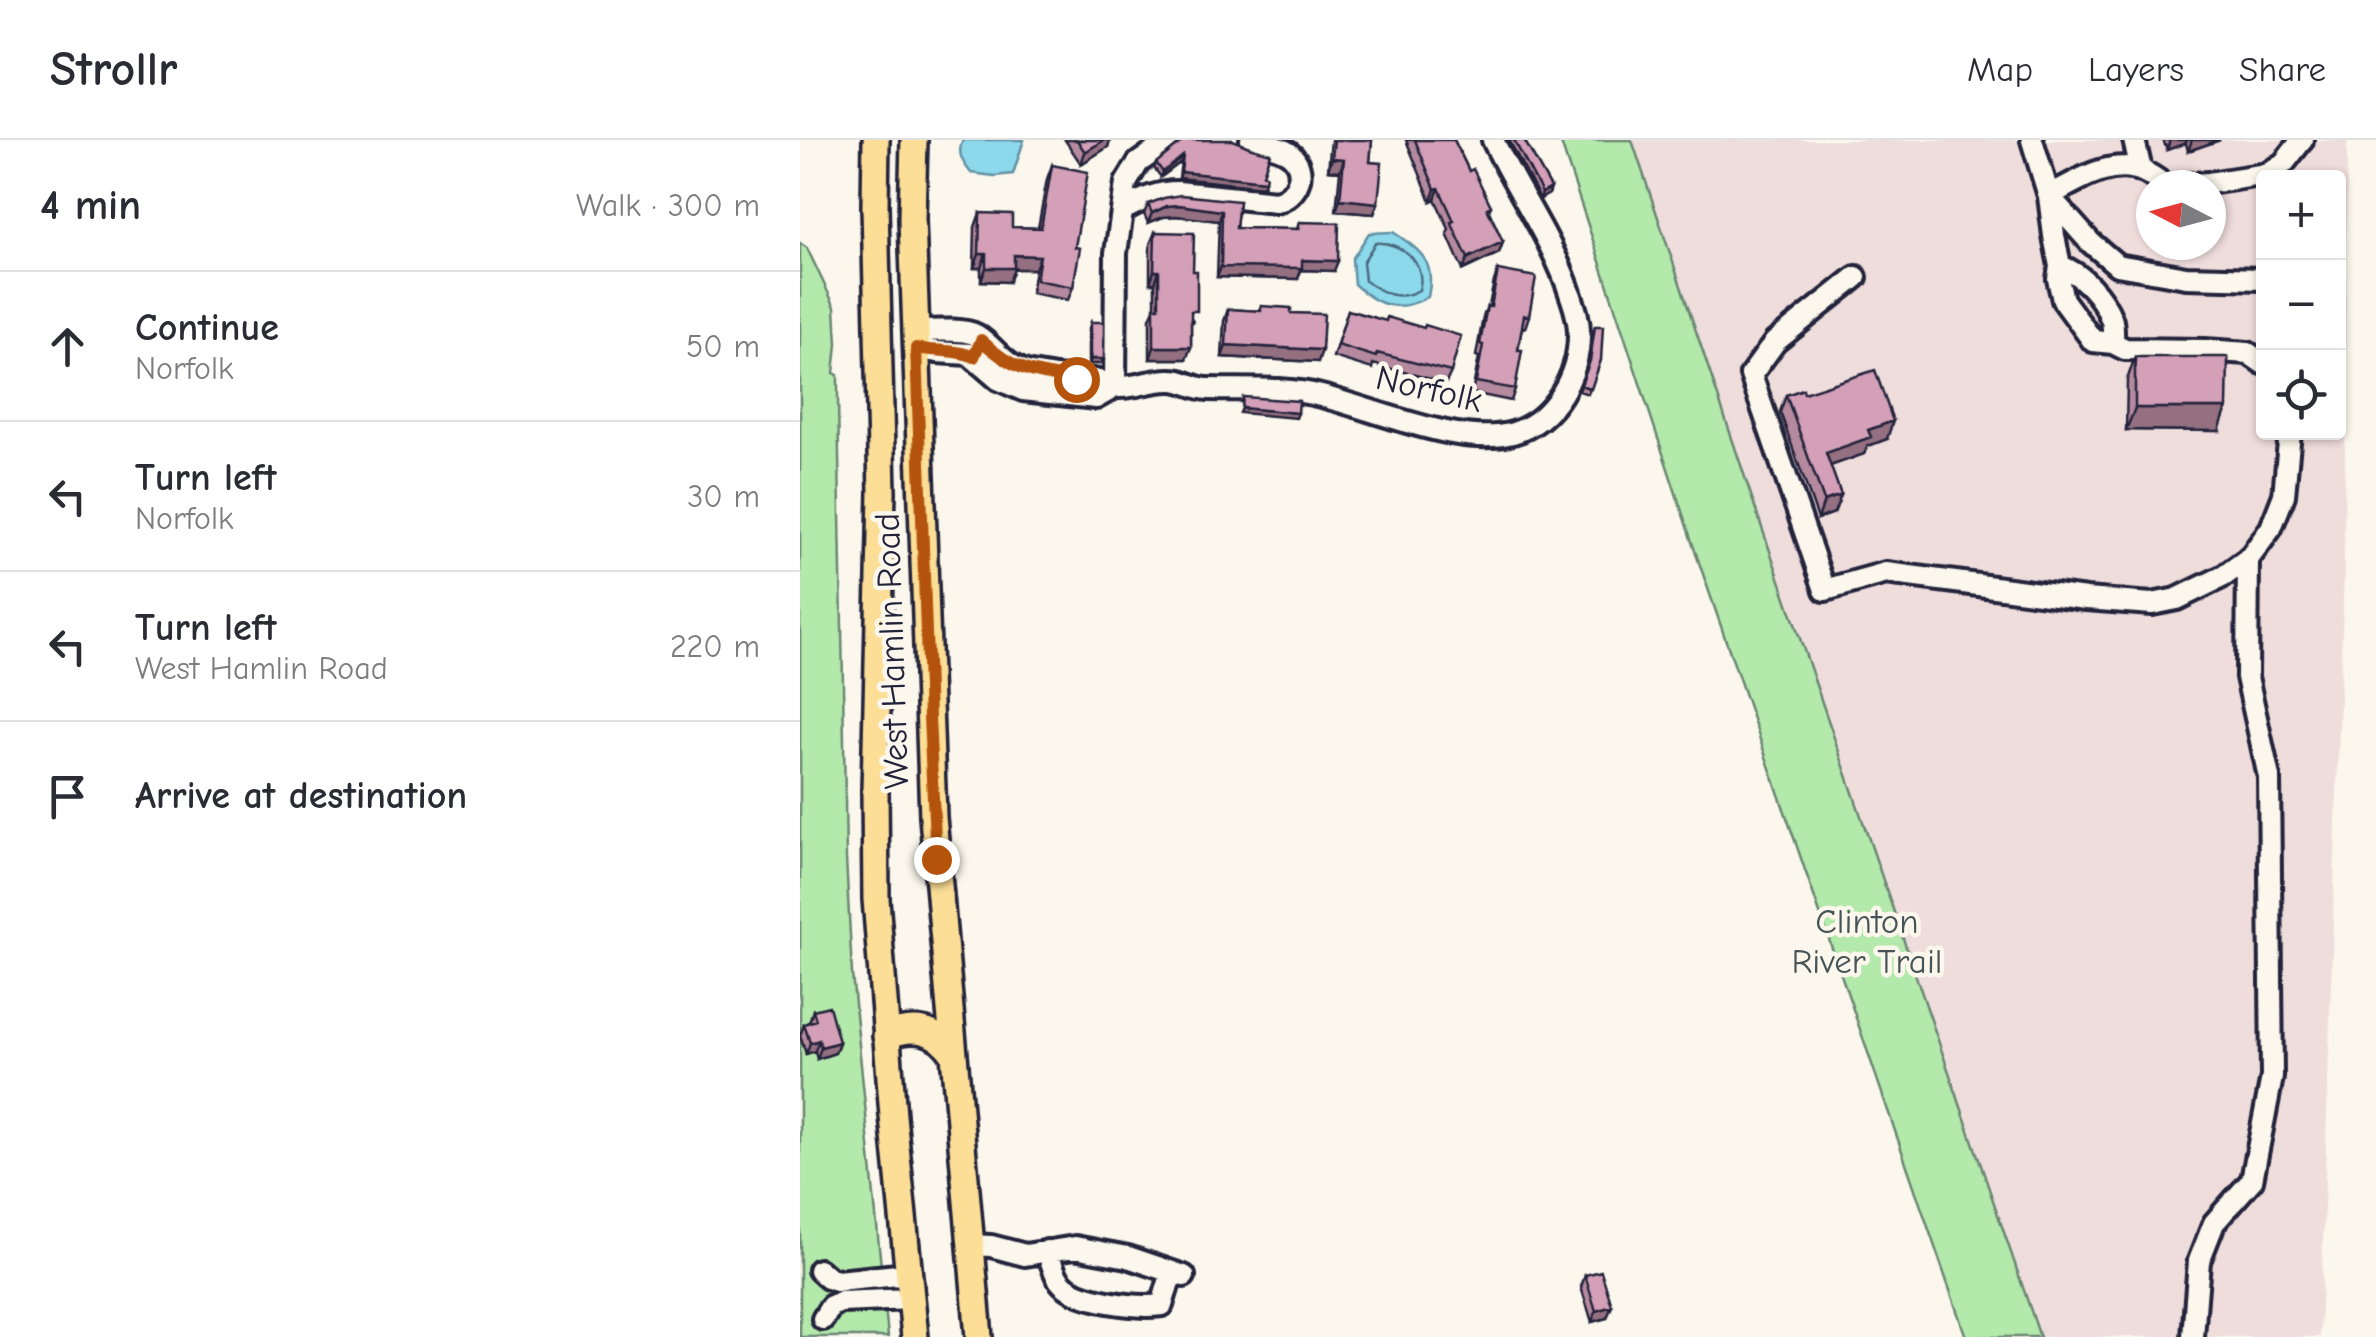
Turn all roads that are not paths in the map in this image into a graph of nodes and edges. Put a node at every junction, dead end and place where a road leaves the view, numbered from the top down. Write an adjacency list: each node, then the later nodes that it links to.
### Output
1 (876, 140): 16 (main road, West Hamlin Road)
2 (914, 140): 17 (main road, West Hamlin Road)
3 (1170, 140): 12 (street)
4 (1251, 140): 12 (street)
5 (1494, 140): 20 (street, Norfolk)
6 (2032, 140): 11 (street)
7 (2134, 140): 9 (street)
8 (2302, 140): 10 (street)
9 (2141, 170): 11 (street)
10 (2226, 181)
11 (2050, 196): 13 (street); 15 (street)
12 (1123, 210): 20 (street)
13 (2060, 266): 18 (street); 18 (street)
14 (1856, 278): 22 (street)
15 (2256, 279)
16 (878, 319): 17 (main road); 23 (main road, West Hamlin Road)
17 (916, 339): 20 (street, Norfolk); 24 (main road, West Hamlin Road)
18 (2113, 343): 19 (street)
19 (2256, 358)
20 (1114, 387)
21 (2289, 440): 22 (street)
22 (2248, 558): 32 (street)
23 (886, 1036): 24 (main road); 28 (main road, West Hamlin Road)
24 (953, 1053): 25 (main road, West Hamlin Road)
25 (971, 1245): 26 (street); 31 (main road, West Hamlin Road)
26 (1047, 1251): 26 (street)
27 (819, 1270): 28 (street)
28 (909, 1286): 29 (street); 30 (main road, West Hamlin Road)
29 (823, 1319)
30 (916, 1337)
31 (979, 1337)
32 (2193, 1337)

